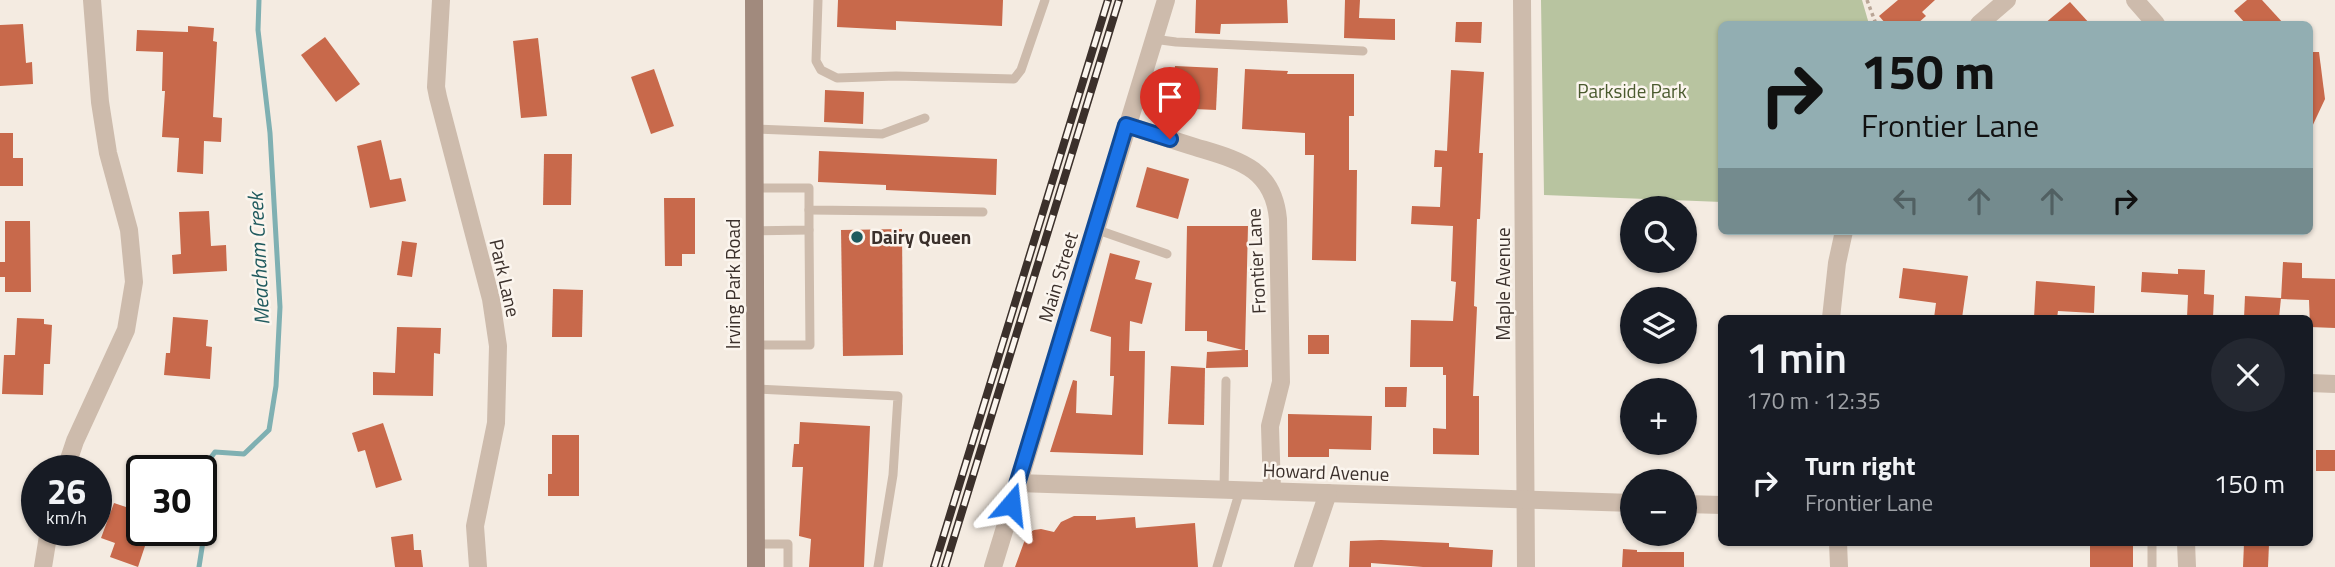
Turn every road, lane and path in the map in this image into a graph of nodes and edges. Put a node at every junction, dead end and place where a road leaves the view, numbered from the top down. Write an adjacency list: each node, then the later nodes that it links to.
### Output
1 (92, 0): 33 (street)
2 (441, 0): 48 (street, Park Lane)
3 (754, 0): 18 (main road, Irving Park Road)
4 (818, 0): 5 (lane)
5 (1045, 0)
6 (1166, 0): 14 (street, Main Street)
7 (1522, 0): 38 (street, Maple Avenue)
8 (1867, 0): 11 (path)
9 (2007, 0): 12 (street)
10 (2134, 0): 13 (street)
11 (1875, 21)
12 (1982, 21)
13 (2153, 21)
14 (1153, 39): 15 (lane); 17 (street, Main Street)
15 (1363, 51)
16 (925, 118): 18 (lane)
17 (1126, 125): 22 (street, Main Street); 36 (street, Frontier Lane)
18 (753, 129): 19 (main road, Irving Park Road)
19 (754, 188): 20 (lane); 23 (main road, Irving Park Road)
20 (809, 210): 21 (lane); 24 (lane)
21 (983, 212)
22 (1095, 229): 26 (lane); 34 (street, Main Street)
23 (754, 230): 24 (lane); 28 (main road, Irving Park Road)
24 (809, 230): 28 (lane)
25 (1843, 235): 27 (street)
26 (1167, 254)
27 (1831, 315)
28 (755, 345): 32 (main road, Irving Park Road)
29 (1226, 381): 35 (lane)
30 (2313, 383): 31 (street)
31 (2335, 384)
32 (755, 389): 42 (main road, Irving Park Road); 51 (lane)
33 (70, 455)
34 (1017, 483): 35 (street, Howard Avenue); 52 (street, Main Street)
35 (1232, 490): 36 (street, Howard Avenue); 53 (lane)
36 (1272, 491): 37 (street, Howard Avenue)
37 (1328, 493): 38 (street, Howard Avenue); 54 (street)
38 (1525, 499): 39 (street, Howard Avenue); 55 (street, Maple Avenue)
39 (1620, 503)
40 (1697, 504): 41 (street)
41 (1718, 505)
42 (756, 544): 49 (main road, Irving Park Road); 50 (lane)
43 (46, 546): 47 (street)
44 (1838, 546): 56 (street)
45 (2152, 546): 57 (lane)
46 (2186, 546): 58 (street)
47 (43, 567)
48 (478, 567)
49 (756, 567)
50 (788, 567)
51 (878, 567)
52 (993, 567)
53 (1217, 567)
54 (1304, 567)
55 (1526, 567)
56 (1839, 567)
57 (2152, 567)
58 (2187, 567)

